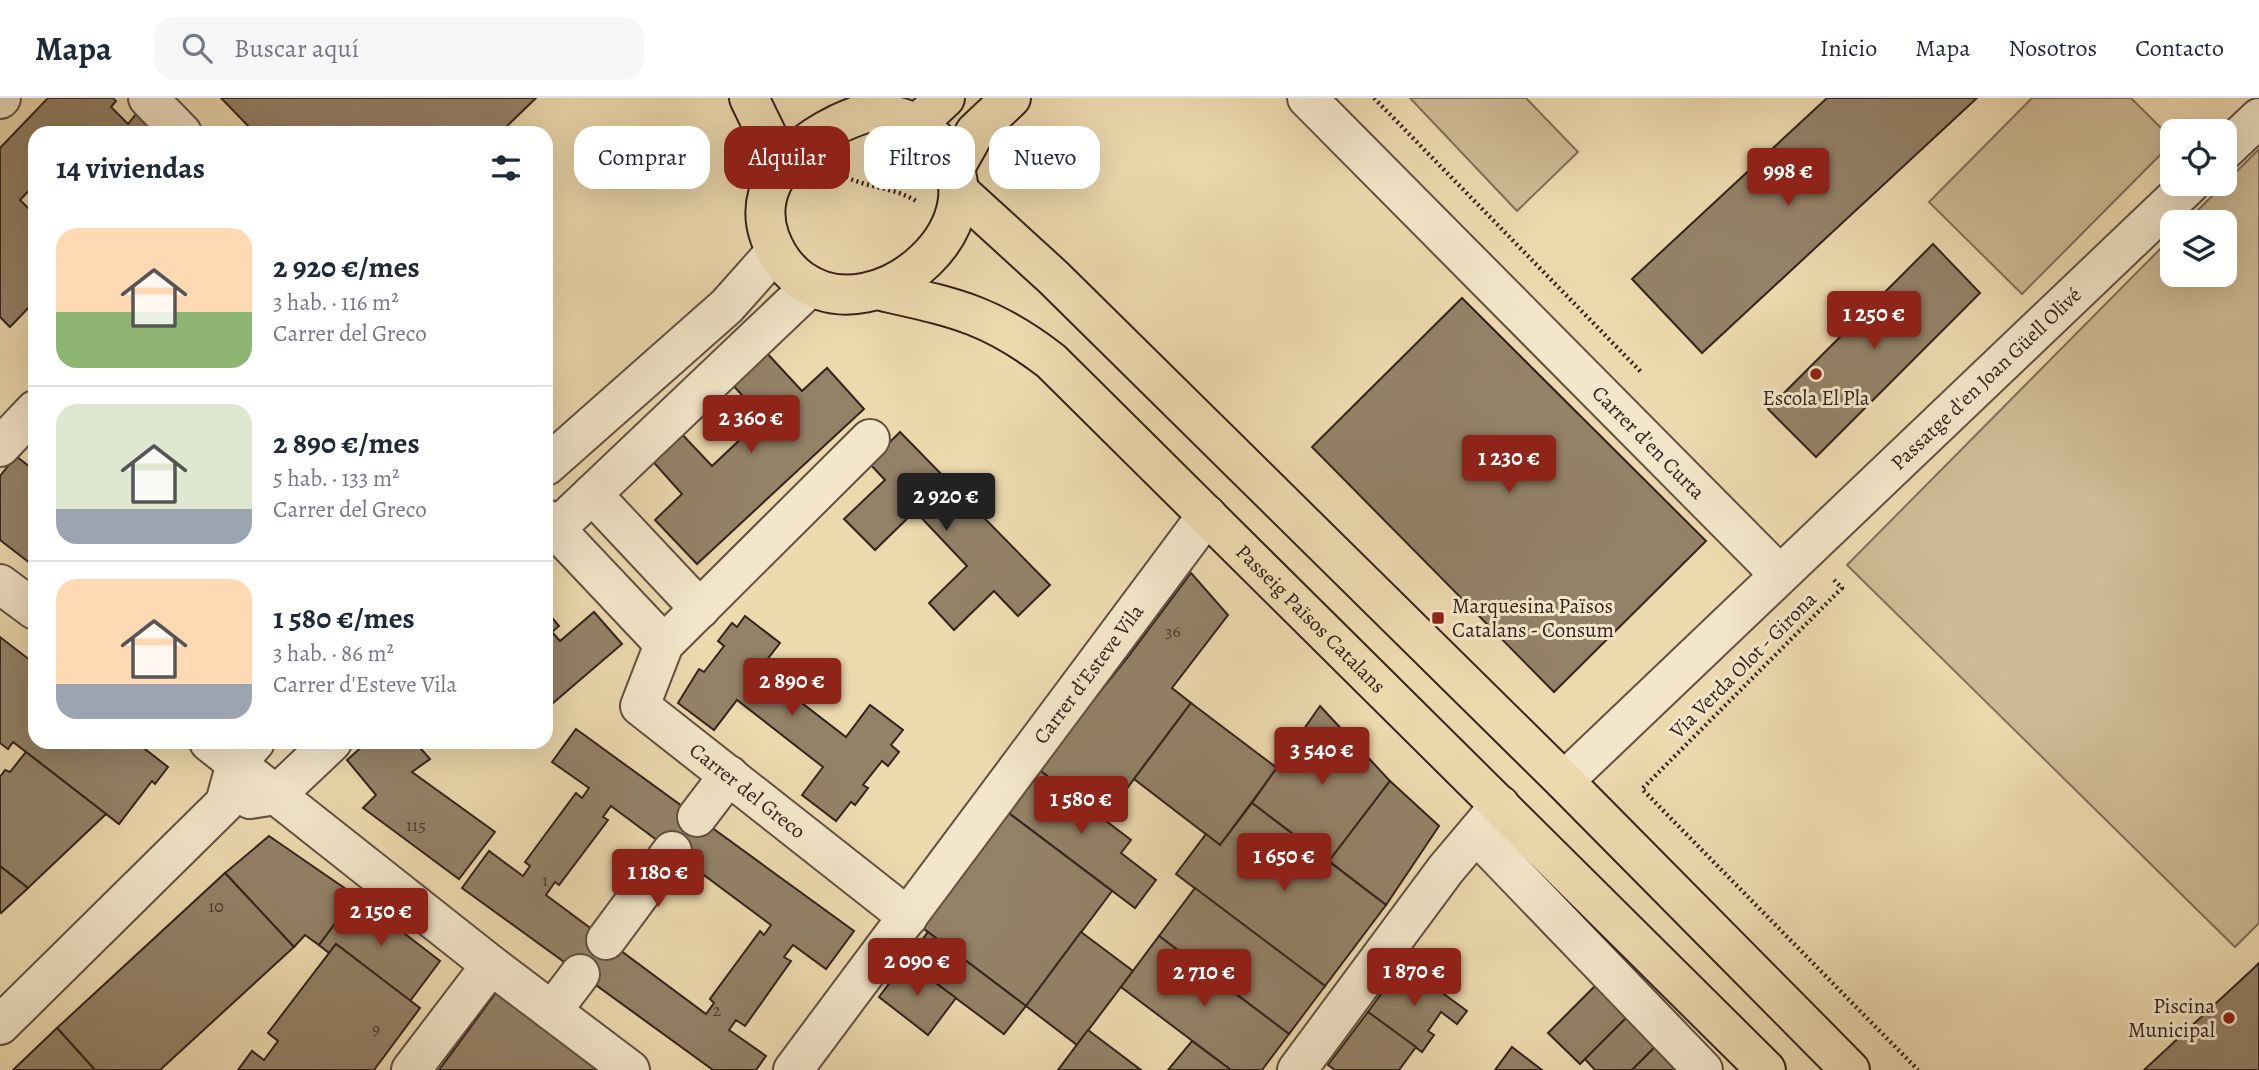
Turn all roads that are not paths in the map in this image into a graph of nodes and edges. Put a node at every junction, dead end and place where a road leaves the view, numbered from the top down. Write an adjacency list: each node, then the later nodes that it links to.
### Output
1 (148, 98): 7 (street)
2 (748, 98): 8 (main road)
3 (1011, 98): 11 (main road)
4 (1307, 98): 28 (street, Carrer d'en Curta)
5 (905, 108): 9 (main road); 10 (main road)
6 (2259, 118): 12 (street)
7 (175, 126)
8 (762, 126)
9 (834, 126)
10 (923, 126)
11 (975, 132)
12 (2237, 139)
13 (770, 189): 17 (main road)
14 (957, 189): 19 (main road)
15 (967, 189): 36 (main road)
16 (2177, 196): 28 (street, Passatge d'en Joan Güell Olivé)
17 (775, 252): 18 (main road); 23 (street)
18 (811, 286): 19 (main road); 24 (street)
19 (877, 290): 25 (main road, Passeig Països Catalans)
20 (28, 417): 22 (street)
21 (870, 439): 31 (street, Carrer del Greco)
22 (0, 447)
23 (553, 460)
24 (592, 494): 26 (street); 31 (street)
25 (1207, 515): 40 (main road, Passeig Països Catalans); 42 (street, Carrer d'Esteve Vila)
26 (553, 526)
27 (553, 533): 32 (street)
28 (1791, 563): 36 (street)
29 (0, 584): 30 (street)
30 (28, 605)
31 (700, 609): 32 (street, Carrer del Greco)
32 (664, 644): 35 (street, Carrer del Greco)
33 (233, 749): 37 (street); 38 (street)
34 (324, 749): 37 (street)
35 (729, 775): 39 (street); 42 (street, Carrer del Greco)
36 (1564, 781): 54 (main road)
37 (276, 794): 38 (street); 44 (street)
38 (225, 803): 47 (street)
39 (697, 817)
40 (1488, 819): 51 (street); 52 (street, Passeig Països Catalans); 53 (main road, Passeig Països Catalans)
41 (672, 851): 43 (street)
42 (908, 917): 50 (street, Carrer d'Esteve Vila)
43 (606, 940)
44 (491, 965): 46 (street); 48 (street)
45 (580, 974): 46 (street)
46 (552, 1011): 49 (street)
47 (0, 1026)
48 (411, 1070)
49 (630, 1070)
50 (793, 1070)
51 (1297, 1070)
52 (1703, 1070)
53 (1766, 1070)
54 (1850, 1070)

